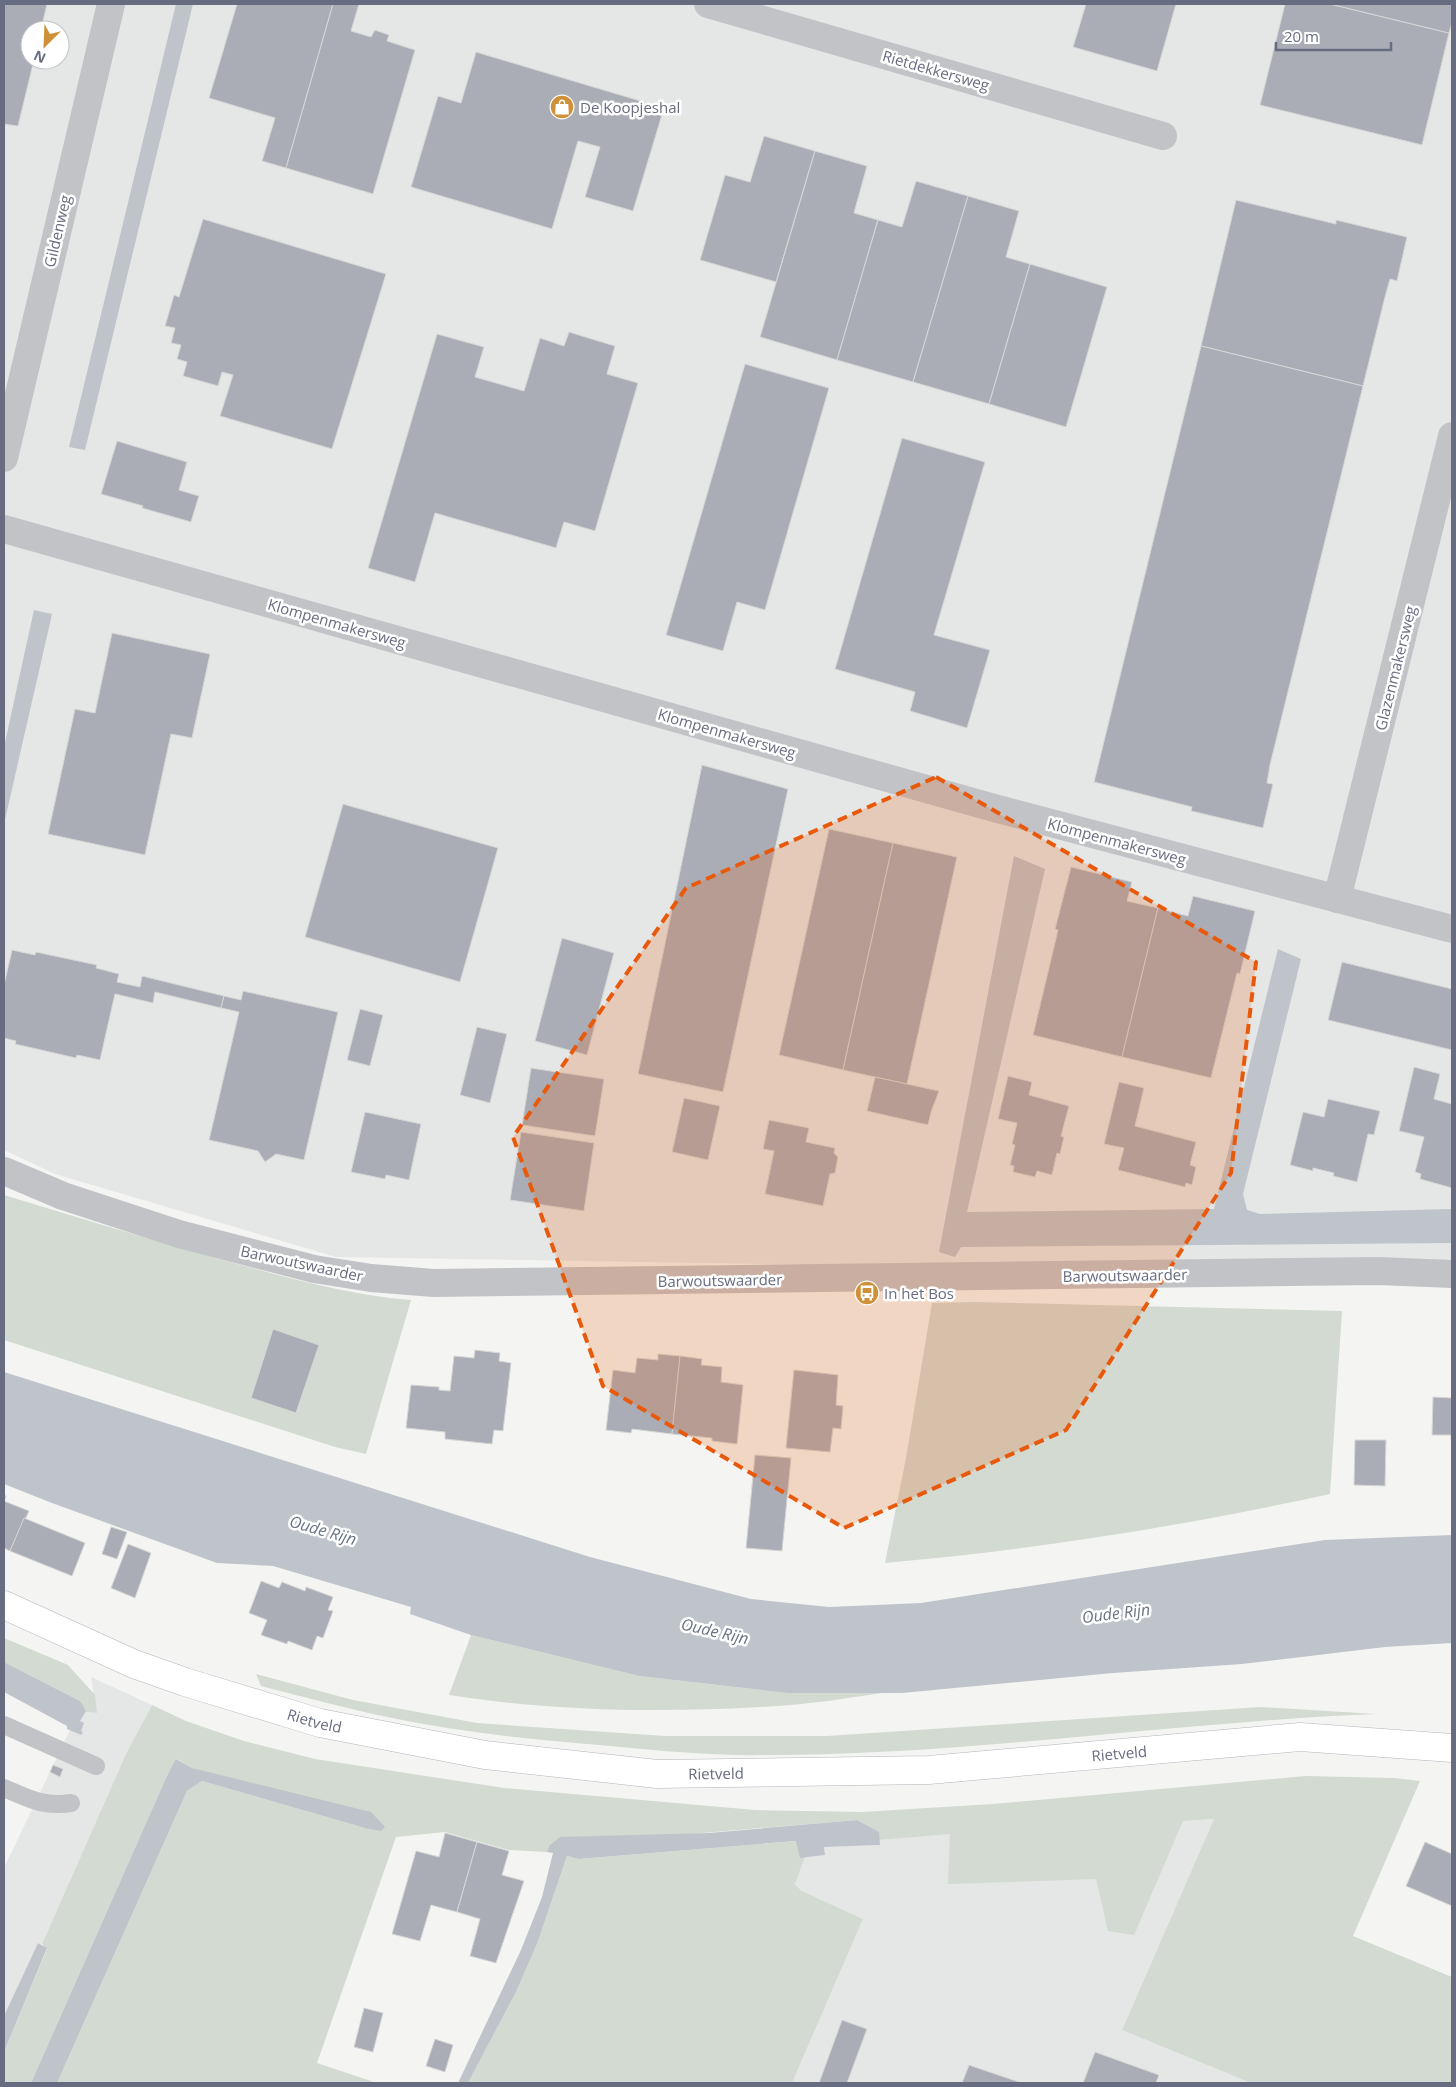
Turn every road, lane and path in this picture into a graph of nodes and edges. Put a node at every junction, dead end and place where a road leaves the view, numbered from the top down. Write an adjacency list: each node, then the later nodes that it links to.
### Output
1 (111, 4): 5 (street, Gildenweg)
2 (708, 4): 3 (street, Rietdekkersweg)
3 (1163, 136)
4 (1452, 436): 7 (street, Glazenmakersweg)
5 (4, 458)
6 (4, 529): 7 (street, Klompenmakersweg)
7 (1337, 899): 8 (street, Klompenmakersweg)
8 (1452, 929)
9 (4, 1171): 10 (street, Barwoutswaarder)
10 (1452, 1274)
11 (4, 1605): 13 (main road, Rietveld)
12 (4, 1726): 14 (lane)
13 (1452, 1748)
14 (96, 1766)
15 (4, 1788): 16 (lane)
16 (71, 1803)

